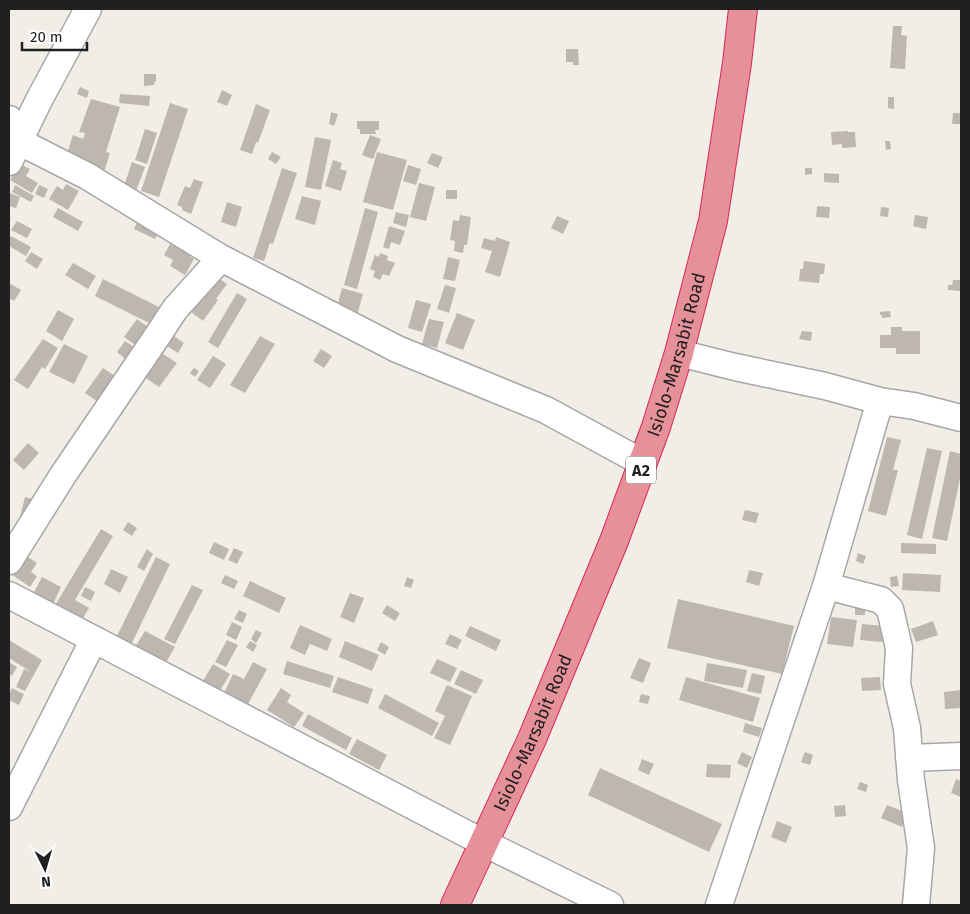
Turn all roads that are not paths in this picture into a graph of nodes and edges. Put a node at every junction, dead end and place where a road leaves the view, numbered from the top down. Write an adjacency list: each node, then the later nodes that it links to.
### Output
1 (88, 9): 4 (street)
2 (743, 9): 6 (highway, Isiolo-Marsabit Road / A2)
3 (9, 119): 4 (street)
4 (14, 152): 5 (street)
5 (221, 258): 9 (street); 10 (street)
6 (679, 353): 7 (street); 9 (highway, Isiolo-Marsabit Road / A2)
7 (880, 401): 8 (street); 11 (street)
8 (961, 418)
9 (644, 462): 17 (highway, Isiolo-Marsabit Road / A2)
10 (9, 561)
11 (826, 586): 15 (street); 20 (street)
12 (9, 595): 13 (street)
13 (94, 640): 16 (street); 17 (street)
14 (961, 756): 15 (street)
15 (909, 758): 21 (street)
16 (9, 807)
17 (484, 843): 18 (highway, Isiolo-Marsabit Road / A2); 19 (street)
18 (455, 905)
19 (610, 905)
20 (719, 905)
21 (916, 905)

